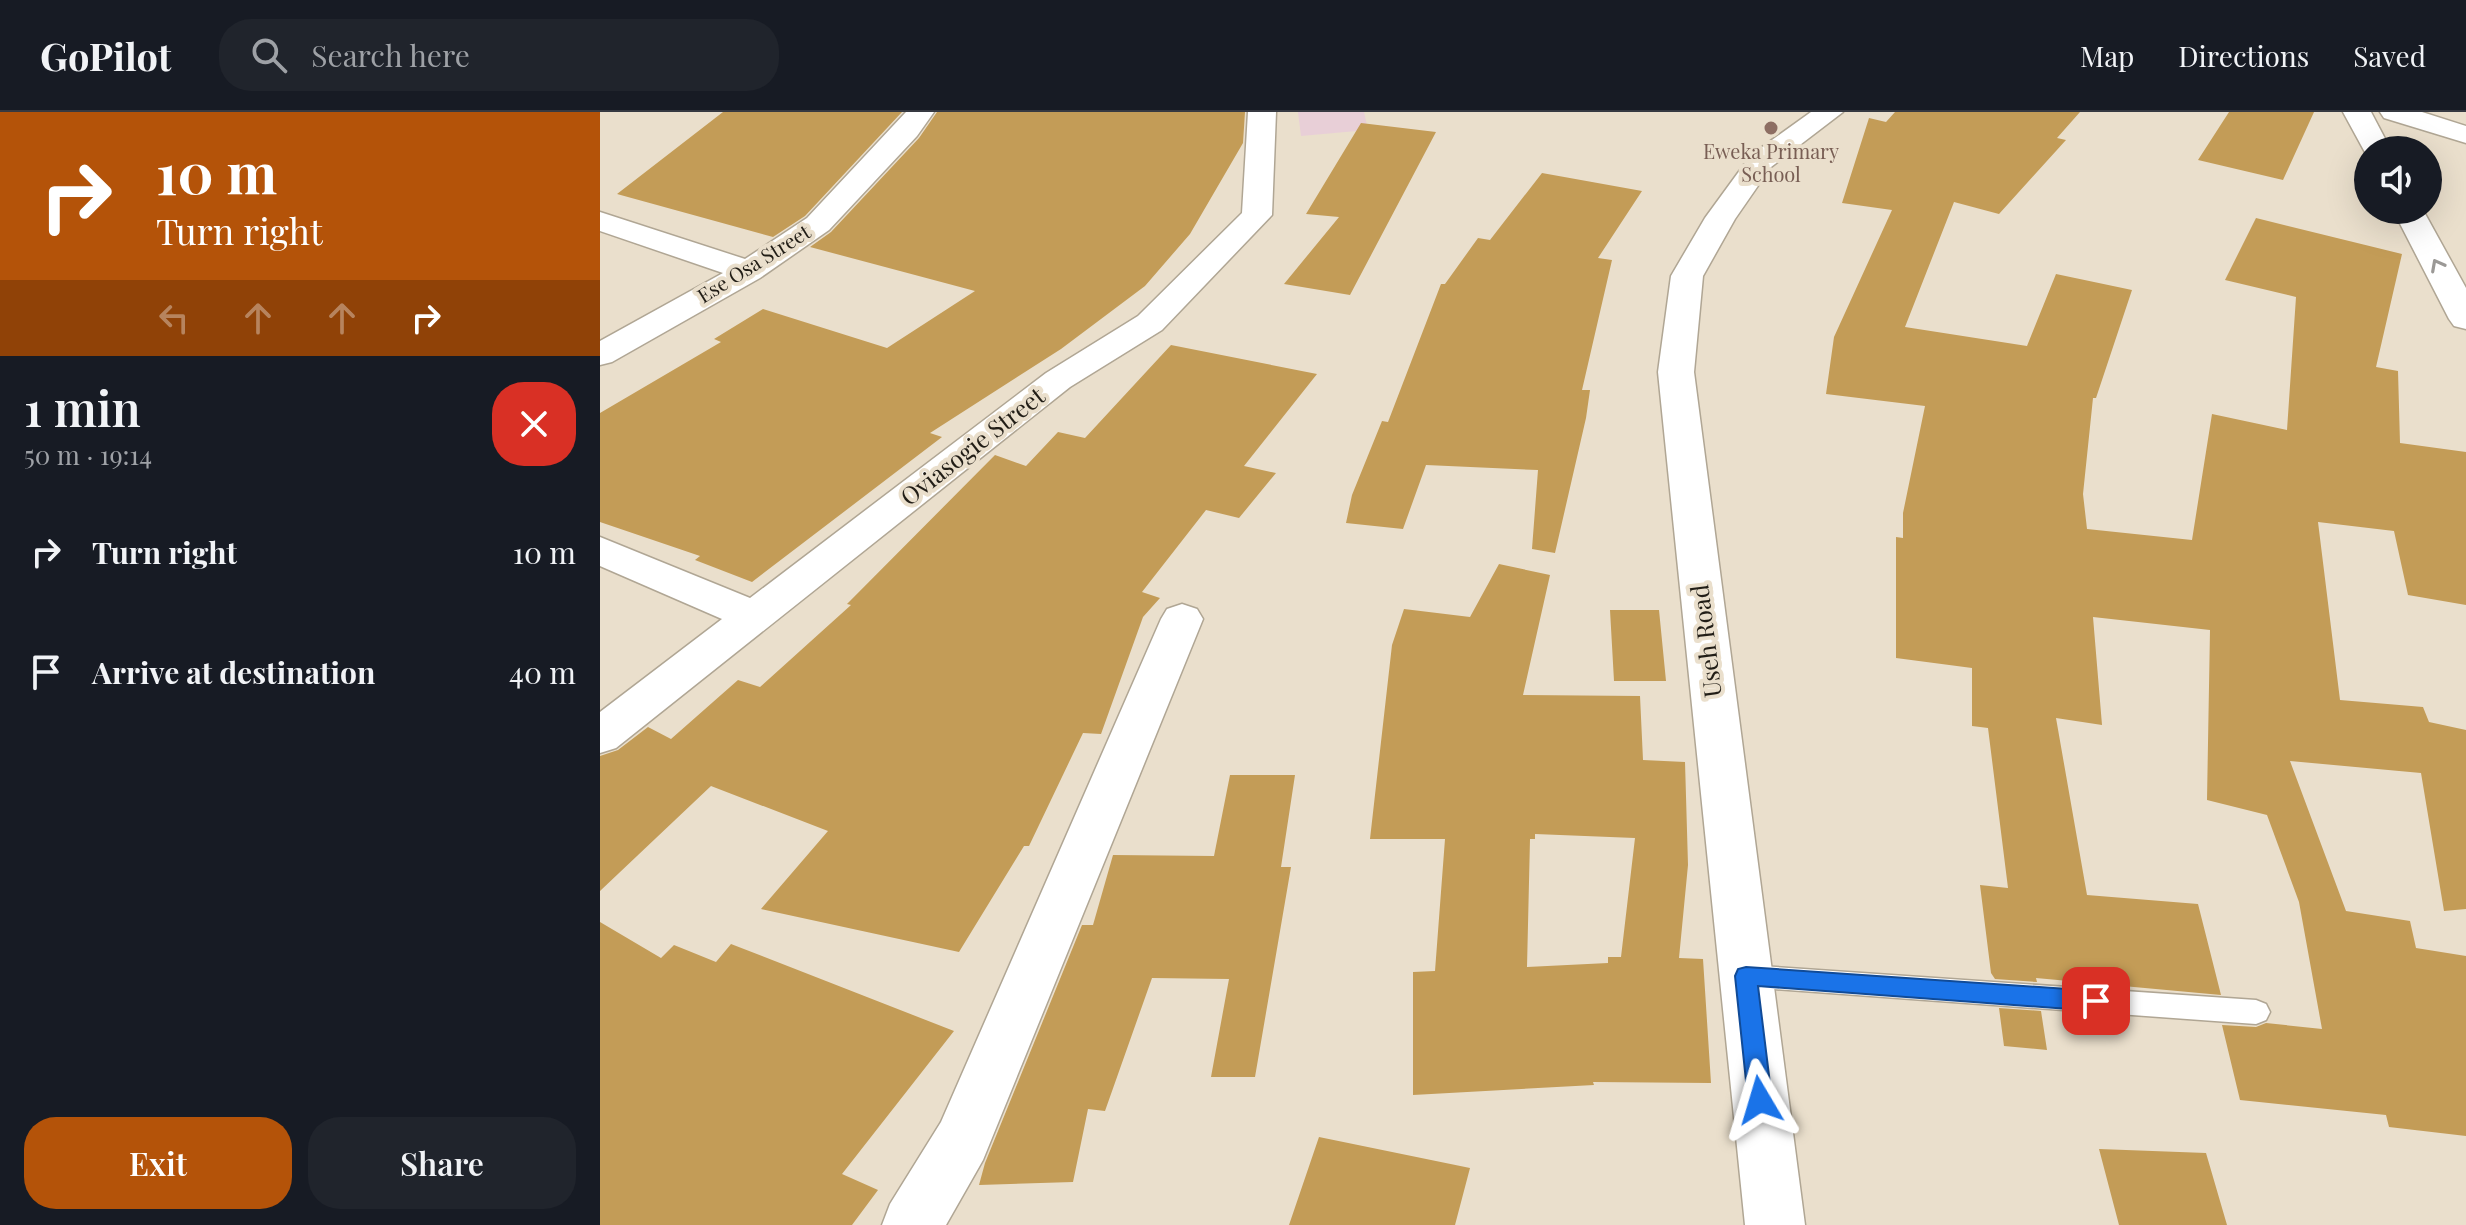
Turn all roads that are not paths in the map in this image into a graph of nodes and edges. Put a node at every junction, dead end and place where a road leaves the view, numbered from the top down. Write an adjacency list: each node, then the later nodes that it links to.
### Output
1 (920, 112): 11 (street, Ese Osa Street)
2 (1262, 112): 15 (street, Oviasogie Street)
3 (1829, 112): 18 (street, Useh Road)
4 (2357, 112): 8 (street)
5 (2394, 112): 6 (street)
6 (2445, 120): 7 (street)
7 (2466, 135)
8 (2370, 136)
9 (600, 221): 11 (street)
10 (2415, 224): 12 (street, one-way to 10)
11 (749, 271): 13 (street, Ese Osa Street)
12 (2466, 319)
13 (600, 355)
14 (600, 550): 15 (street)
15 (754, 616): 17 (street, Oviasogie Street)
16 (1182, 619): 20 (street)
17 (600, 736)
18 (1746, 976): 19 (lane); 21 (street, Useh Road)
19 (2256, 1012)
20 (912, 1225)
21 (1775, 1225)

